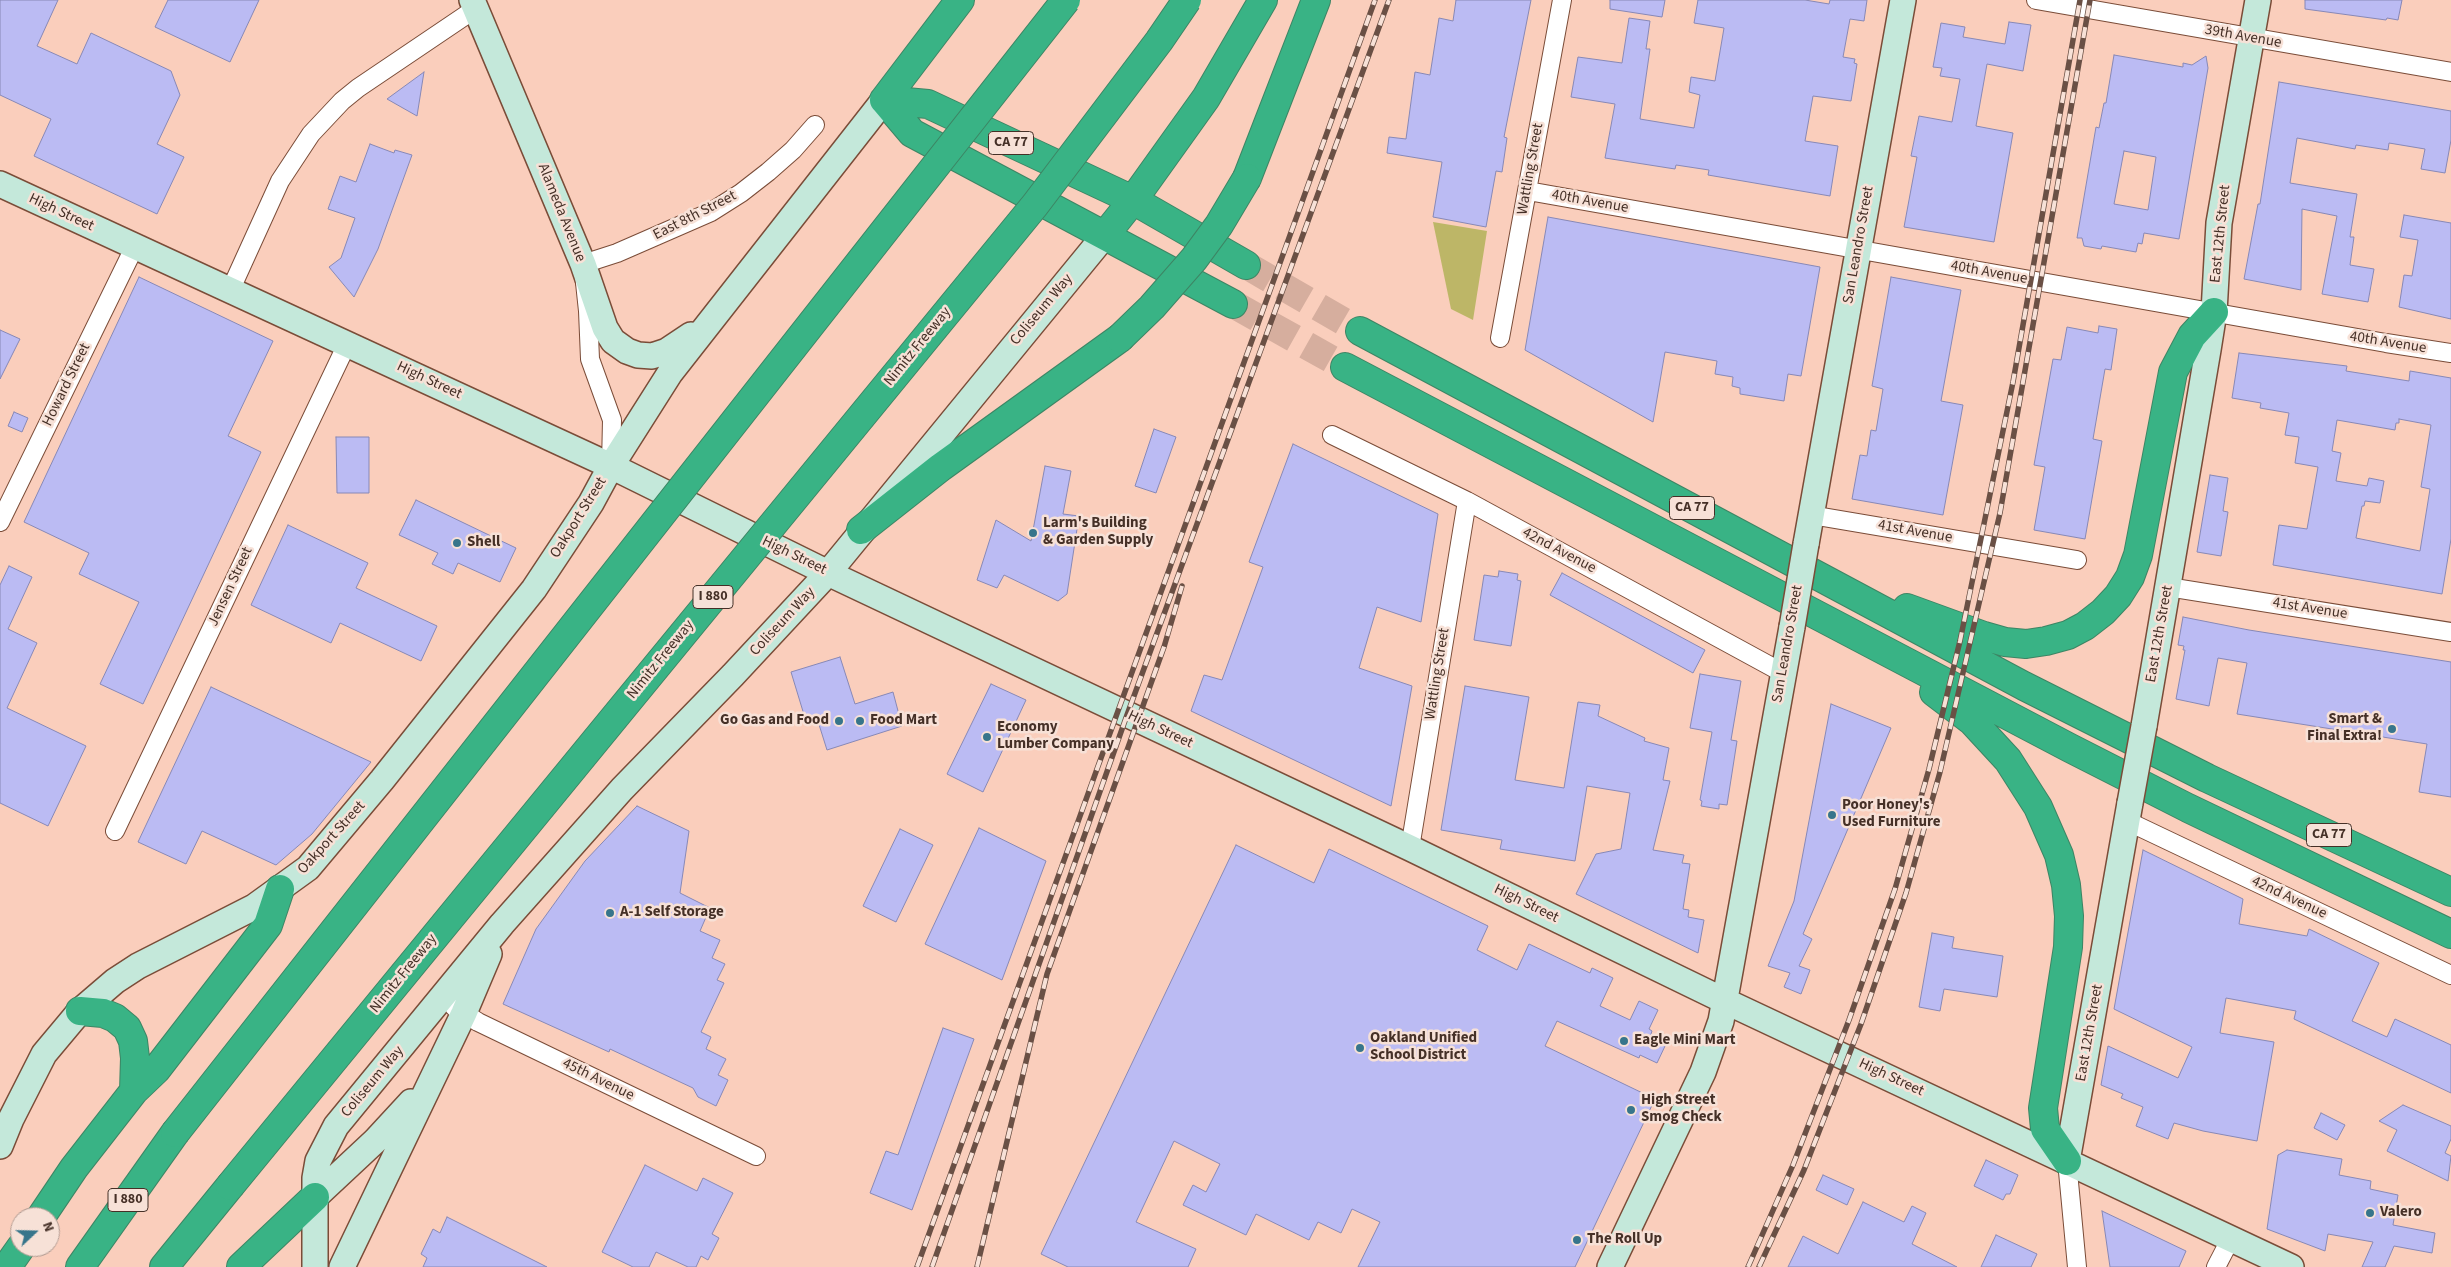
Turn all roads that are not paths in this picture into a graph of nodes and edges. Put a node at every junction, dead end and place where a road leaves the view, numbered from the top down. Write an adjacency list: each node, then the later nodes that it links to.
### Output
1 (960, 0): 13 (highway)
2 (1066, 0): 66 (highway, I 880, bridge)
3 (1187, 0): 67 (highway, Nimitz Freeway / I 880, bridge)
4 (1263, 0): 17 (highway)
5 (1316, 0): 37 (highway, bridge)
6 (1562, 0): 16 (street, Wattling Street)
7 (1903, 0): 20 (main road, San Leandro Street)
8 (2036, 0): 11 (street, 39th Avenue)
9 (2258, 0): 11 (main road, East 12th Street)
10 (473, 4): 21 (main road, Alameda Avenue); 23 (street)
11 (2251, 38): 12 (street, 39th Avenue); 25 (main road, East 12th Street)
12 (2451, 72)
13 (884, 100): 17 (highway, CA 77); 18 (highway, CA 77); 26 (main road)
14 (815, 125): 21 (street, East 8th Street)
15 (0, 184): 19 (main road, High Street)
16 (1528, 191): 20 (street, 40th Avenue); 28 (street, Wattling Street)
17 (1133, 200): 18 (highway); 22 (highway, CA 77)
18 (1105, 235): 24 (highway, CA 77); 37 (main road, Coliseum Way)
19 (134, 248): 23 (main road, High Street); 36 (street, Howard Street)
20 (1858, 250): 25 (street, 40th Avenue); 35 (main road, San Leandro Street)
21 (583, 264): 26 (main road); 33 (street, Alameda Avenue)
22 (1246, 265)
23 (230, 291): 29 (main road, High Street)
24 (1233, 304)
25 (2214, 312): 30 (street, 40th Avenue); 38 (highway); 42 (main road, East 12th Street)
26 (717, 314): 33 (main road, Oakport Street)
27 (1360, 330): 38 (highway, CA 77)
28 (1500, 338)
29 (347, 344): 33 (main road, High Street); 46 (street, Jensen Street)
30 (2451, 353)
31 (1345, 367): 40 (highway, CA 77)
32 (1332, 434): 34 (street, 42nd Avenue)
33 (611, 466): 41 (main road, High Street); 48 (main road, Oakport Street)
34 (1467, 501): 44 (street, 42nd Avenue); 47 (street, Wattling Street)
35 (1811, 515): 39 (street, 41st Avenue); 44 (main road, San Leandro Street, bridge)
36 (0, 522)
37 (862, 530): 41 (main road, Coliseum Way)
38 (1746, 536): 49 (highway, CA 77)
39 (2077, 560)
40 (1725, 566): 51 (highway, CA 77); 61 (highway)
41 (828, 573): 47 (main road, High Street); 50 (main road, Coliseum Way)
42 (2168, 587): 43 (street, 41st Avenue); 45 (main road, East 12th Street, bridge)
43 (2451, 632)
44 (1783, 673): 54 (main road, San Leandro Street)
45 (2129, 812): 52 (street, 42nd Avenue); 61 (main road, East 12th Street)
46 (115, 830)
47 (1410, 848): 54 (main road, High Street)
48 (280, 889): 55 (main road, Oakport Street); 58 (highway)
49 (2451, 892)
50 (502, 924): 53 (main road, Coliseum Way); 56 (main road, Coliseum Way)
51 (2451, 934)
52 (2451, 975)
53 (442, 1000): 56 (street, 45th Avenue); 62 (main road, Coliseum Way)
54 (1725, 1001): 61 (main road, High Street); 65 (main road, San Leandro Street)
55 (80, 1011): 58 (highway); 59 (main road, Oakport Street)
56 (464, 1012): 57 (main road, Coliseum Way); 60 (street, 45th Avenue)
57 (442, 1054): 62 (main road); 70 (main road, Coliseum Way)
58 (134, 1091): 63 (highway)
59 (0, 1146)
60 (756, 1156)
61 (2067, 1161): 64 (main road, High Street); 71 (street, East 12th Street)
62 (315, 1197): 68 (highway); 69 (main road, Coliseum Way)
63 (48, 1207)
64 (2231, 1238): 72 (street); 73 (main road, High Street)
65 (1617, 1265)
66 (80, 1267)
67 (164, 1267)
68 (241, 1267)
69 (316, 1267)
70 (342, 1267)
71 (2076, 1267)
72 (2216, 1267)
73 (2291, 1267)

